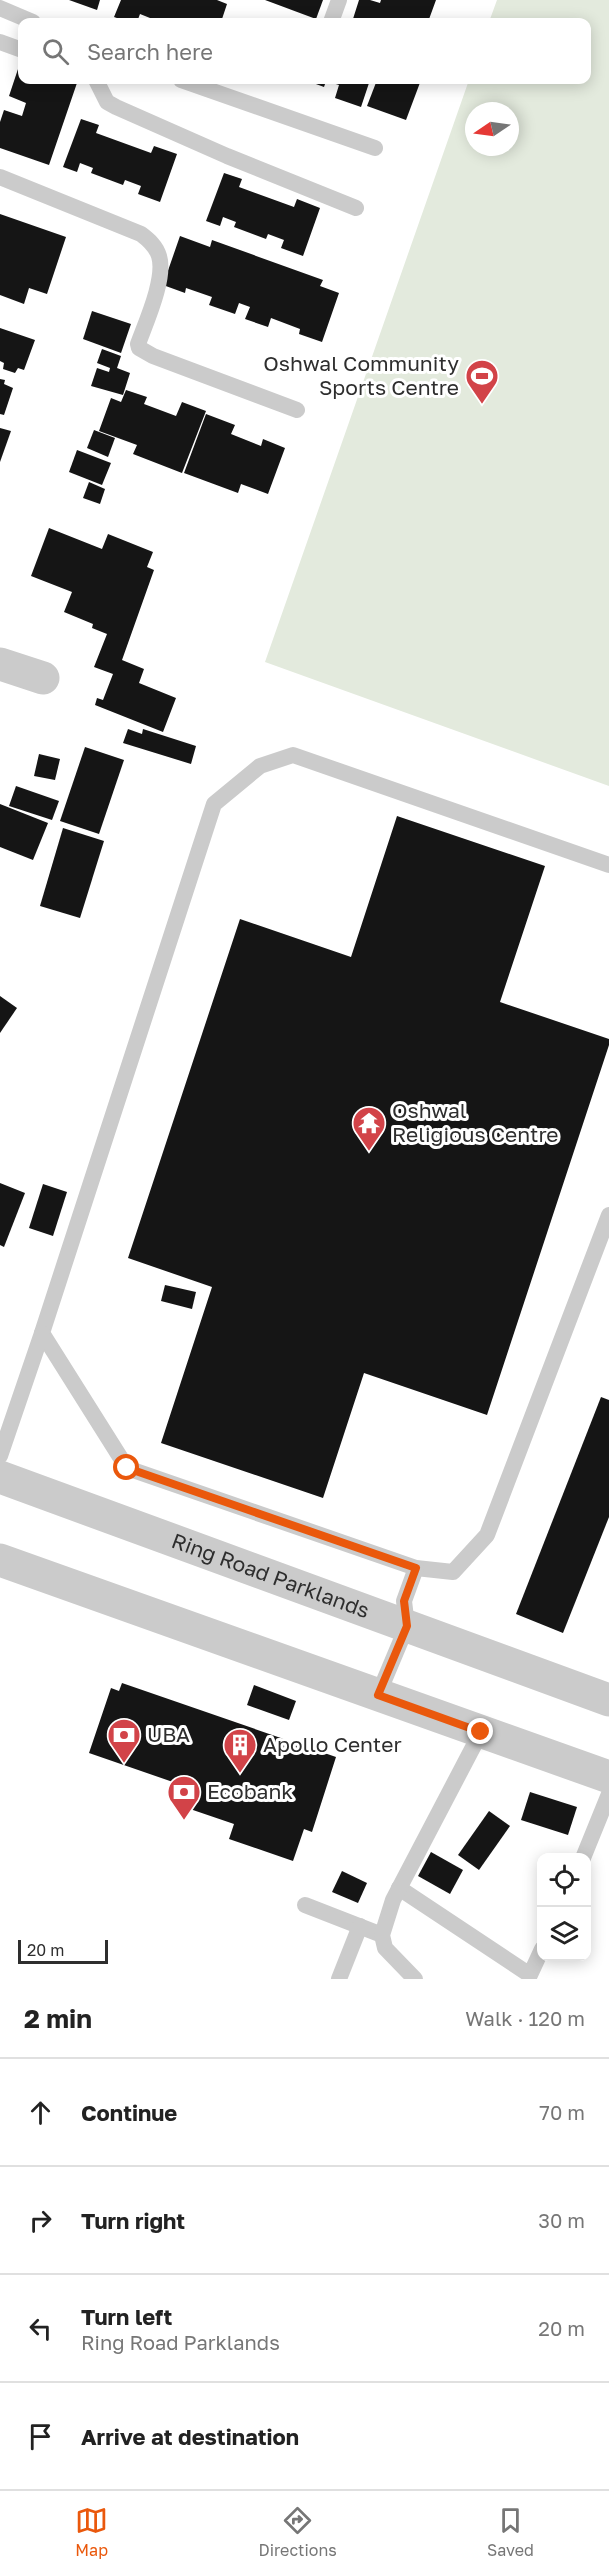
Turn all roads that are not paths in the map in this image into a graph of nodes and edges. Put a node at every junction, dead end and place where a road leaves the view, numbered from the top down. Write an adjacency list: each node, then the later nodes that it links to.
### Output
1 (339, 0): 4 (lane)
2 (0, 8): 3 (lane)
3 (24, 18)
4 (332, 18)
5 (0, 42): 6 (lane)
6 (18, 49)
7 (98, 84): 11 (lane)
8 (192, 84): 9 (lane)
9 (375, 148)
10 (0, 177): 12 (lane)
11 (356, 208)
12 (297, 410)
13 (0, 664): 14 (street)
14 (43, 678)
15 (609, 864): 17 (lane)
16 (609, 1215): 21 (lane)
17 (42, 1333): 18 (lane); 21 (lane)
18 (0, 1456)
19 (0, 1477): 22 (street, Ring Road Parklands)
20 (0, 1560): 23 (street)
21 (416, 1568): 22 (lane)
22 (407, 1626): 23 (lane); 24 (street, Ring Road Parklands)
23 (378, 1695): 25 (street)
24 (609, 1700)
25 (481, 1732): 26 (street); 29 (lane)
26 (609, 1777)
27 (609, 1794): 28 (lane)
28 (585, 1853)
29 (399, 1888): 32 (lane); 33 (lane)
30 (305, 1905): 31 (lane)
31 (360, 1926): 32 (lane); 34 (lane)
32 (382, 1935): 35 (lane)
33 (537, 1961)
34 (339, 1979)
35 (415, 1979)

